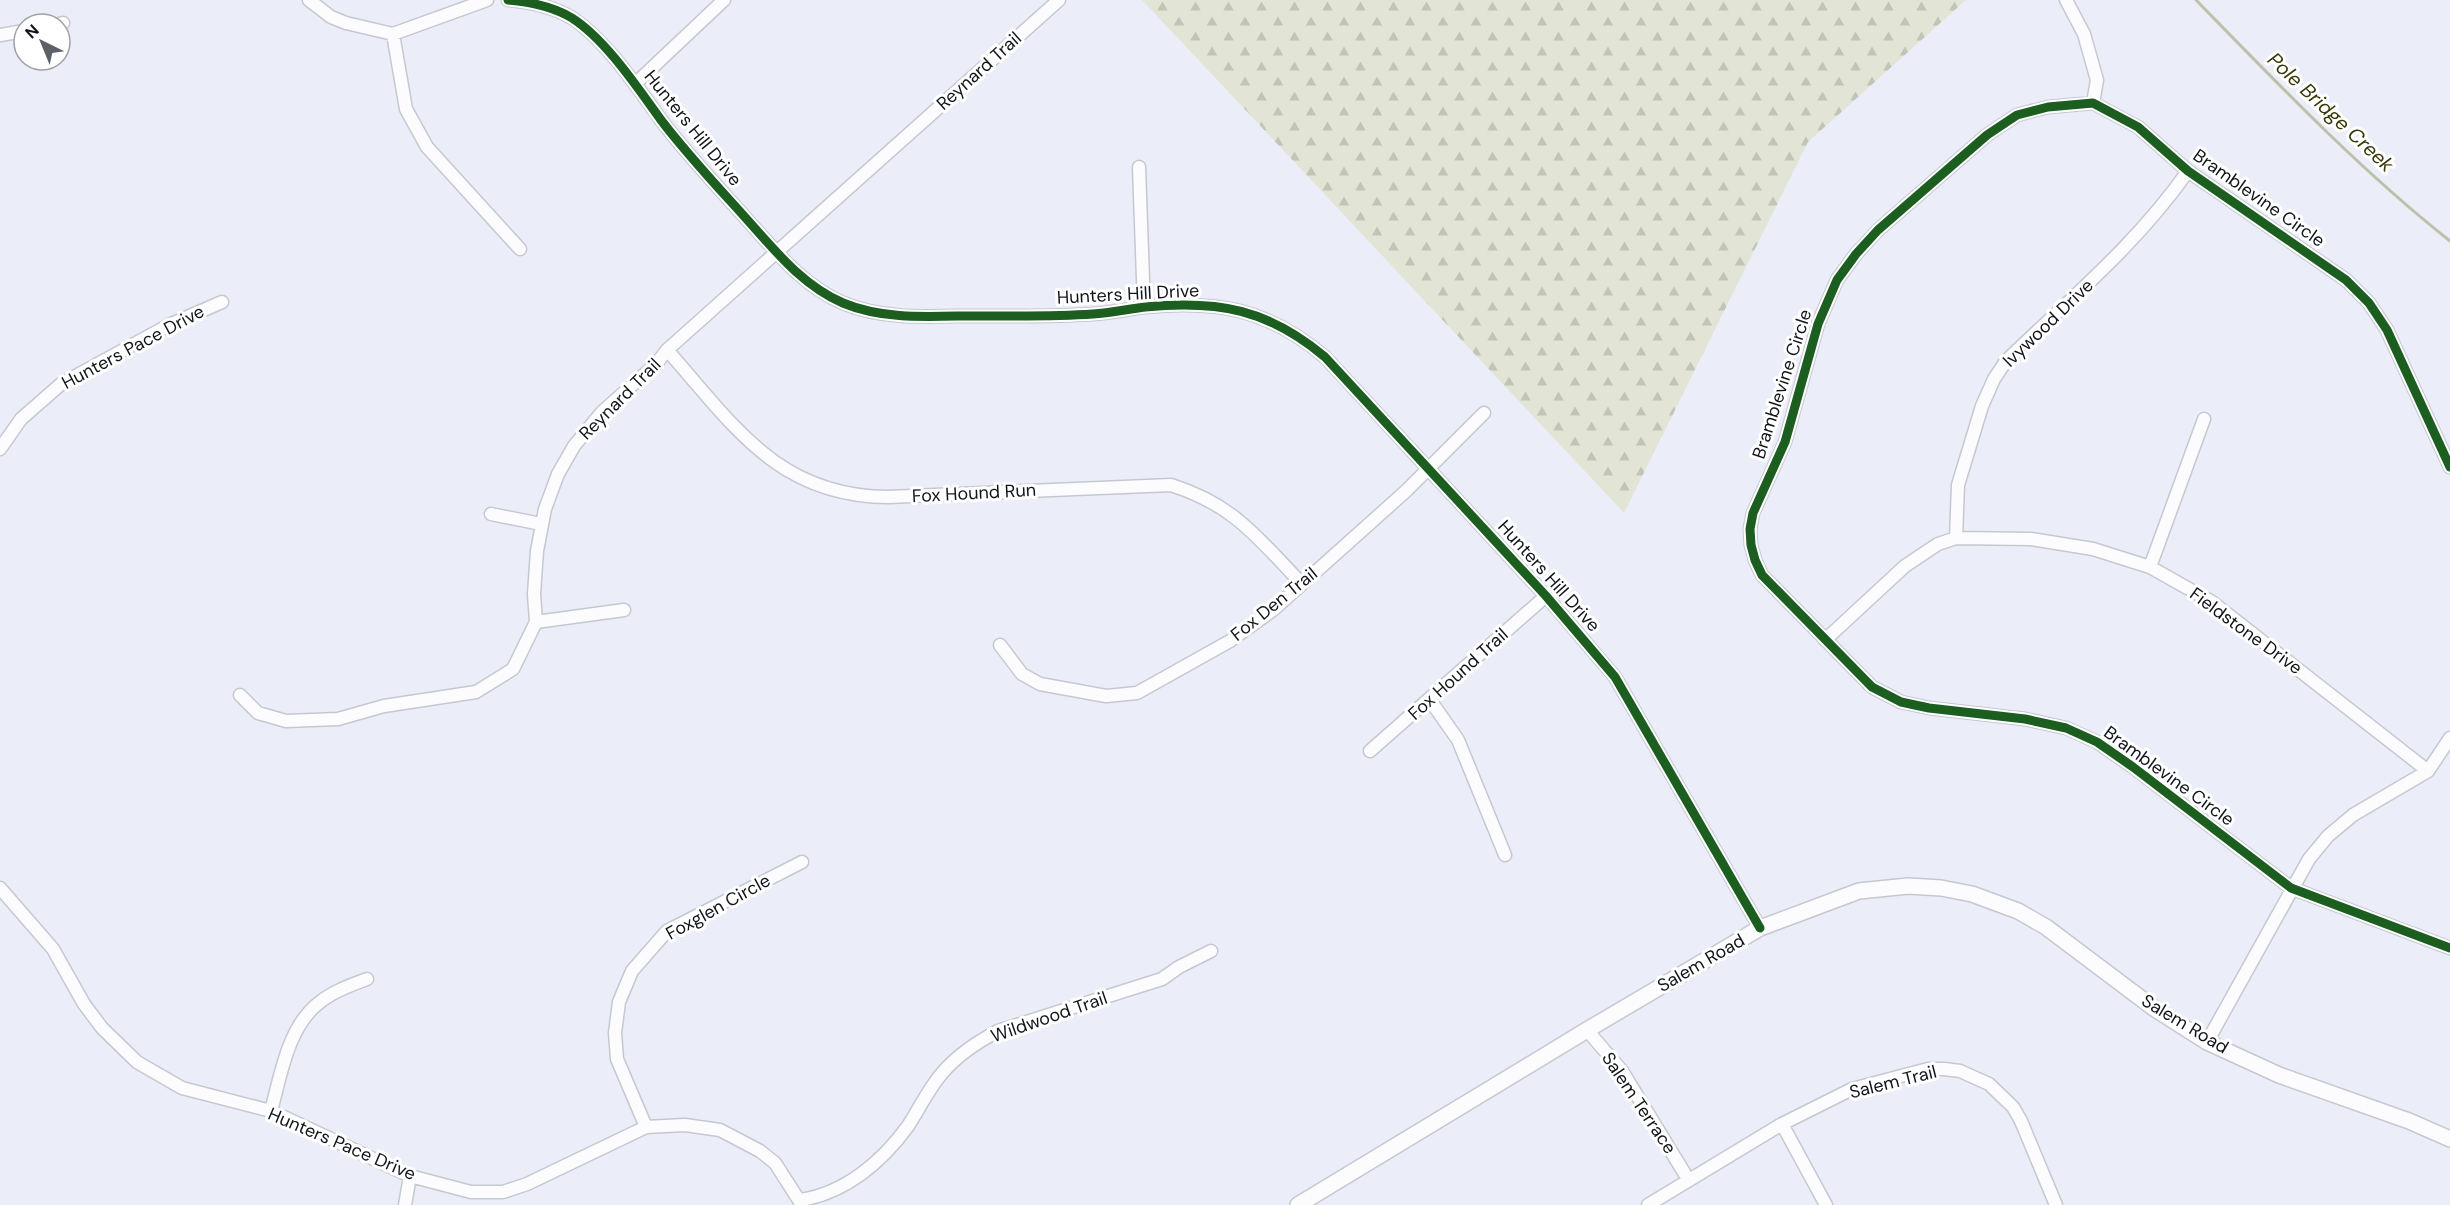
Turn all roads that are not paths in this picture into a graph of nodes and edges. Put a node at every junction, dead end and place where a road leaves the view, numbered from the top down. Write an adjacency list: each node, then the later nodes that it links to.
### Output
1 (309, 0): 7 (street)
2 (487, 0): 7 (street)
3 (508, 0): 8 (street, Hunters Hill Drive)
4 (724, 0): 8 (street)
5 (1059, 0): 13 (street, Reynard Trail)
6 (2066, 0): 9 (street)
7 (393, 34): 12 (street)
8 (636, 83): 13 (street, Hunters Hill Drive)
9 (2093, 103): 11 (street, Bramblevine Circle); 30 (street, Bramblevine Circle)
10 (1138, 167): 15 (street)
11 (2188, 171): 20 (street, Bramblevine Circle); 24 (street, Ivywood Drive)
12 (520, 249)
13 (776, 251): 15 (street, Hunters Hill Drive); 16 (street, Reynard Trail)
14 (222, 302): 19 (street, Hunters Pace Drive)
15 (1144, 307): 21 (street, Hunters Hill Drive)
16 (667, 350): 23 (street, Reynard Trail); 26 (street, Fox Hound Run)
17 (1484, 413): 21 (street, Fox Den Trail)
18 (2204, 419): 25 (street)
19 (0, 449)
20 (2450, 467)
21 (1429, 469): 26 (street, Fox Den Trail); 27 (street, Hunters Hill Drive)
22 (491, 514): 23 (street)
23 (541, 524): 29 (street, Reynard Trail)
24 (1956, 538): 25 (street, Fieldstone Drive); 30 (street, Fieldstone Drive)
25 (2150, 567): 36 (street, Fieldstone Drive)
26 (1301, 583): 31 (street, Fox Den Trail)
27 (1546, 596): 33 (street, Fox Hound Trail); 41 (street, Hunters Hill Drive)
28 (624, 610): 29 (street)
29 (536, 621): 32 (street, Reynard Trail)
30 (1825, 640): 40 (street, Bramblevine Circle)
31 (1000, 645)
32 (240, 695)
33 (1430, 700): 35 (street, Fox Hound Trail); 37 (street)
34 (2450, 738): 36 (street)
35 (1370, 751)
36 (2428, 771): 40 (street)
37 (1505, 855)
38 (802, 862): 49 (street, Foxglen Circle)
39 (0, 888): 47 (street, Hunters Pace Drive)
40 (2291, 888): 42 (street, Bramblevine Circle); 46 (street)
41 (1760, 928): 45 (street, Salem Road); 46 (street, Salem Road)
42 (2450, 948)
43 (1211, 951): 53 (street, Wildwood Trail)
44 (367, 979): 47 (street)
45 (1587, 1030): 52 (street, Salem Terrace); 55 (street, Salem Road)
46 (2207, 1042): 50 (street, Salem Road)
47 (271, 1111): 51 (street, Hunters Pace Drive)
48 (1782, 1124): 52 (street, Salem Trail); 57 (street); 58 (street, Salem Trail)
49 (646, 1127): 51 (street, Hunters Pace Drive); 53 (street, Hunters Pace Drive)
50 (2450, 1139)
51 (410, 1176): 54 (street)
52 (1688, 1179): 56 (street, Salem Trail)
53 (802, 1203)
54 (405, 1205)
55 (1298, 1205)
56 (1648, 1205)
57 (1826, 1205)
58 (2056, 1205)

